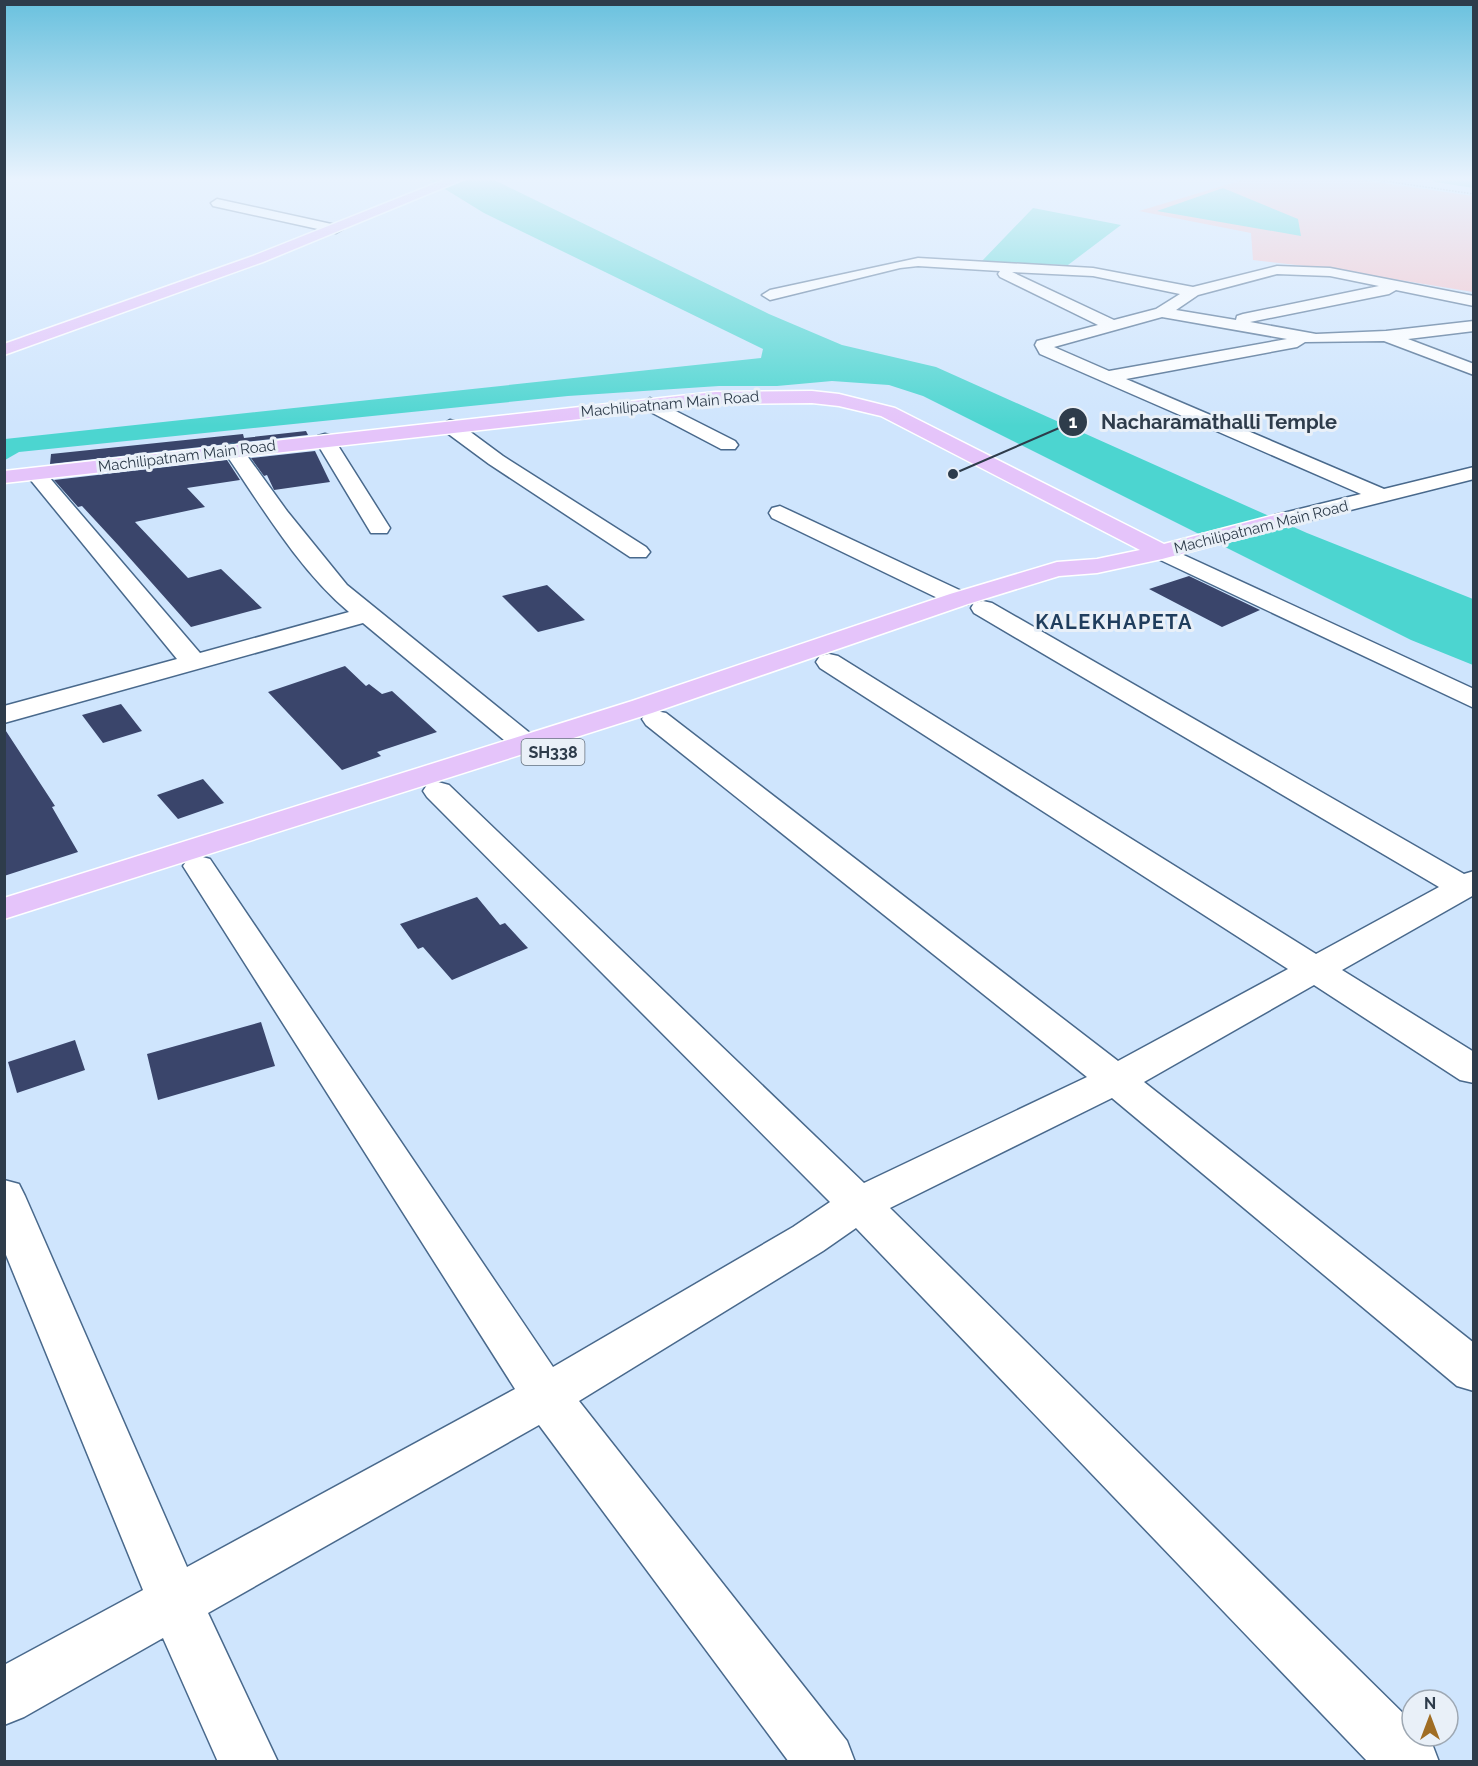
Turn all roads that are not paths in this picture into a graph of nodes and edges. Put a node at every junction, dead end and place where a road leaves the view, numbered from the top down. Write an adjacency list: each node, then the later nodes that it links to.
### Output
1 (250, 260): 13 (main road)
2 (984, 266): 4 (street); 5 (street); 10 (street)
3 (1404, 286): 4 (street); 6 (street); 8 (street)
4 (1193, 292): 7 (street)
5 (770, 295)
6 (1473, 301)
7 (1162, 312): 8 (street); 10 (street)
8 (1226, 322): 12 (street)
9 (1473, 326): 11 (street)
10 (1115, 327): 15 (street)
11 (1386, 336): 12 (street); 14 (street)
12 (1316, 339): 15 (street)
13 (4, 350)
14 (1473, 370)
15 (1106, 377): 24 (street)
16 (650, 404): 17 (main road, Machilipatnam Main Road); 19 (street); 29 (main road, Machilipatnam Main Road)
17 (450, 426): 18 (main road, Machilipatnam Main Road); 28 (street)
18 (325, 440): 20 (main road, Machilipatnam Main Road); 27 (street)
19 (728, 445)
20 (233, 450): 22 (main road, Machilipatnam Main Road); 31 (street)
21 (1473, 473): 24 (street, Machilipatnam Main Road)
22 (36, 474): 23 (main road, Machilipatnam Main Road); 32 (street)
23 (4, 477)
24 (1382, 496): 26 (street, Machilipatnam Main Road)
25 (780, 513): 30 (street)
26 (1283, 520): 29 (main road, Machilipatnam Main Road)
27 (379, 528)
28 (638, 552)
29 (1162, 552): 30 (main road, SH338); 34 (street)
30 (971, 603): 33 (main road, SH338); 37 (main road, SH338); 40 (street)
31 (366, 615): 32 (street); 37 (street)
32 (193, 661): 35 (street)
33 (829, 662): 36 (main road, SH338); 43 (street)
34 (1473, 700)
35 (4, 715)
36 (656, 719): 38 (main road, SH338); 45 (street)
37 (526, 744): 41 (main road, SH338)
38 (438, 790): 39 (main road, SH338); 47 (street)
39 (199, 866): 42 (main road, SH338); 49 (street)
40 (1468, 884): 43 (street)
41 (4, 909)
42 (4, 929)
43 (1314, 969): 44 (street); 45 (street)
44 (1473, 1070)
45 (1116, 1080): 47 (street); 48 (street)
46 (4, 1196): 50 (street)
47 (859, 1204): 49 (street); 54 (street)
48 (1473, 1371)
49 (546, 1396): 50 (street); 53 (street)
50 (175, 1603): 51 (street); 52 (street)
51 (4, 1697)
52 (249, 1761)
53 (826, 1761)
54 (1410, 1761)

